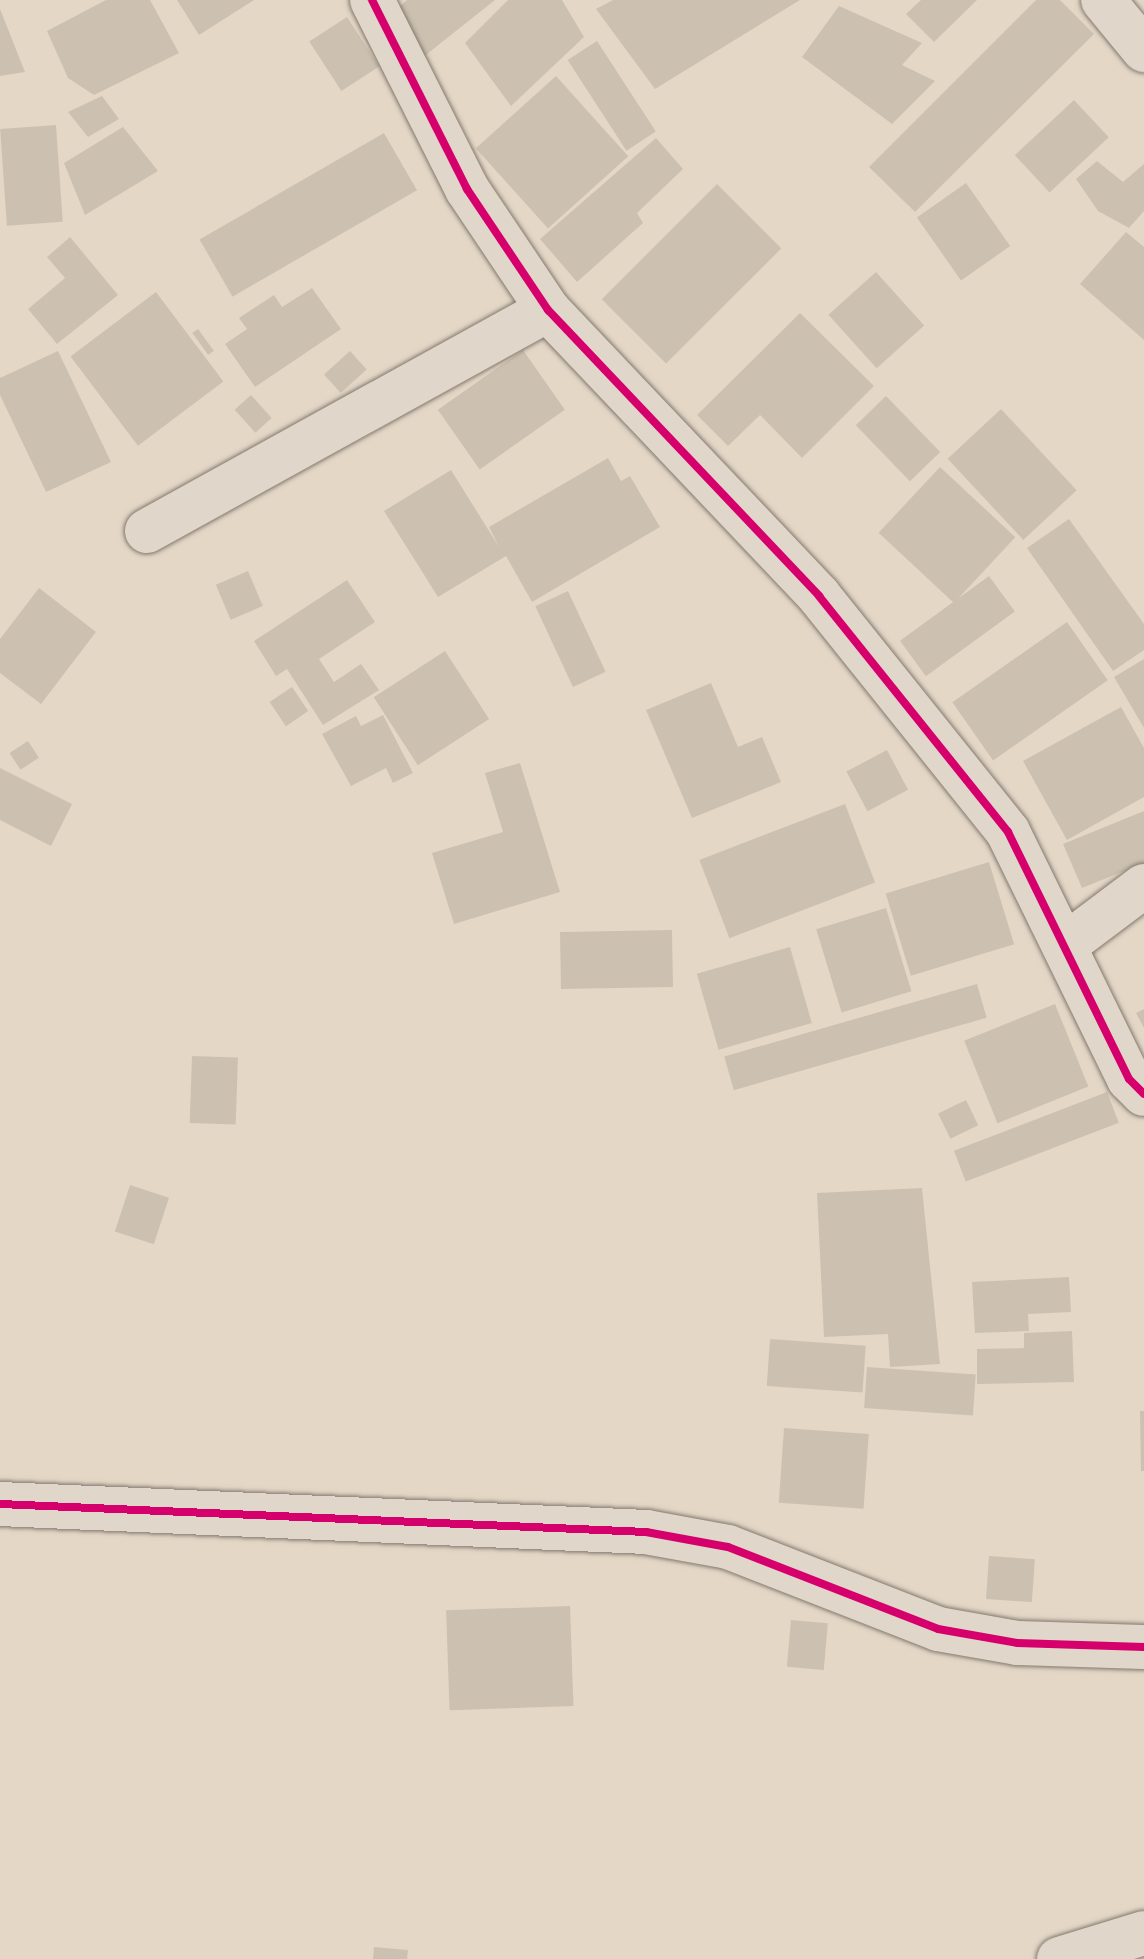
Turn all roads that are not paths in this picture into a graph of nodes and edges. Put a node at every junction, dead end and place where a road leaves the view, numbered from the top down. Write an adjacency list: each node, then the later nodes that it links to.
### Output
1 (372, 0): 4 (street)
2 (1103, 0): 3 (street)
3 (1144, 50)
4 (548, 310): 5 (street); 7 (street)
5 (147, 531)
6 (1144, 886): 7 (street)
7 (1064, 946): 8 (street)
8 (1144, 1094)
9 (0, 1504): 10 (street)
10 (1144, 1647)
11 (1144, 1933): 12 (street)
12 (1059, 1959)

